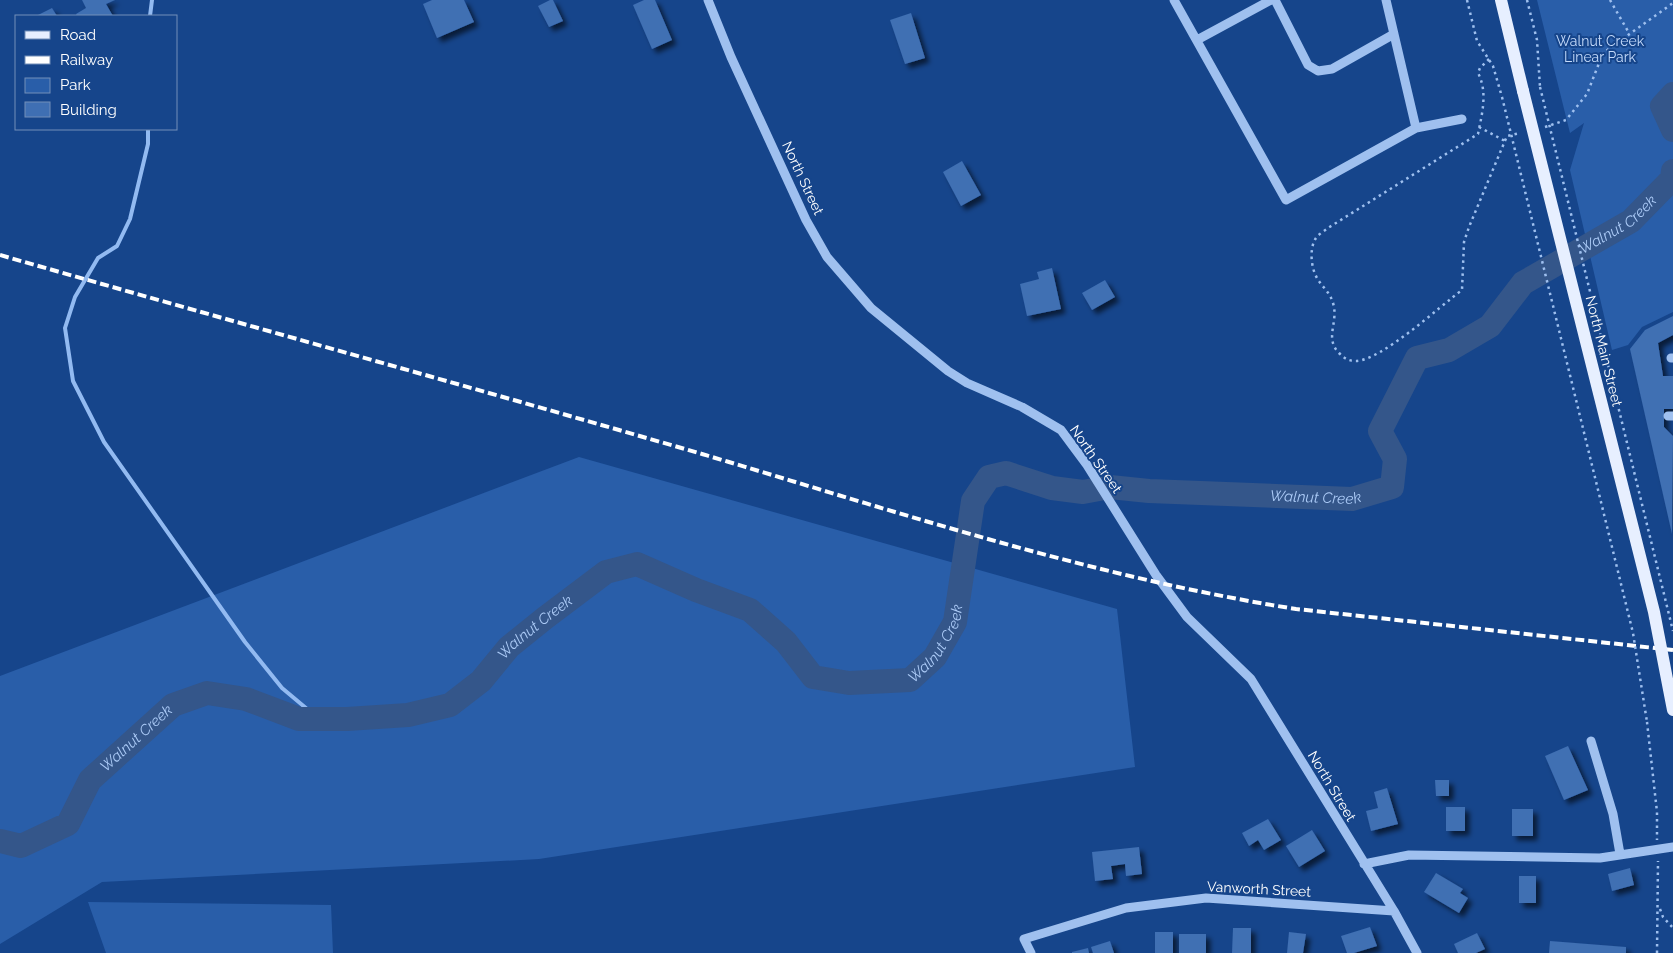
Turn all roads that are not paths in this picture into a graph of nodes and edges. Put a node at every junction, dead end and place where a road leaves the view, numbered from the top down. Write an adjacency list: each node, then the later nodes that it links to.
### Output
1 (708, 0): 15 (street, North Street)
2 (1174, 0): 8 (street)
3 (1271, 0): 8 (street)
4 (1275, 0): 7 (street)
5 (1386, 0): 7 (street)
6 (1501, 0): 11 (main road, North Main Street, bridge)
7 (1394, 34): 10 (street)
8 (1197, 40): 10 (street)
9 (1462, 119): 10 (street)
10 (1416, 128)
11 (1673, 710)
12 (1591, 741): 14 (street)
13 (1673, 847): 14 (street)
14 (1620, 854): 15 (street)
15 (1364, 864): 16 (street, North Street)
16 (1394, 911): 17 (street, Vanworth Street); 18 (street, North Street)
17 (1031, 953)
18 (1417, 953)

